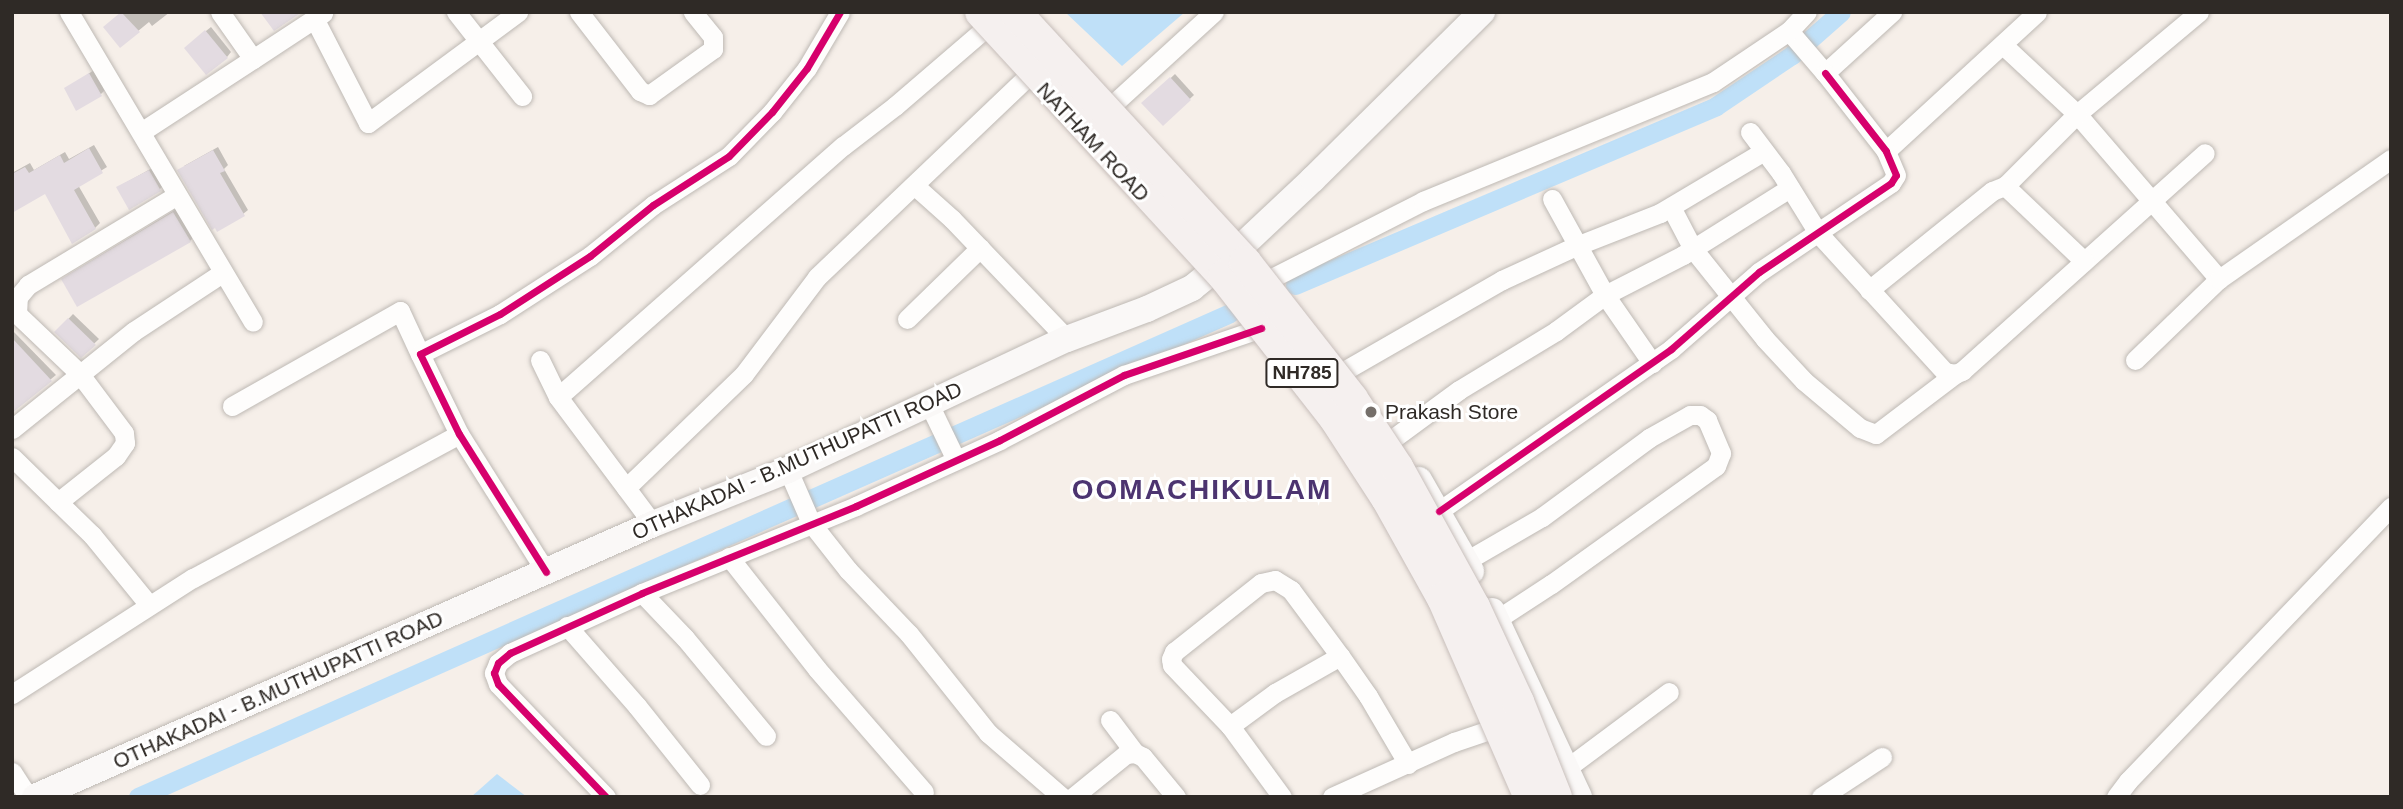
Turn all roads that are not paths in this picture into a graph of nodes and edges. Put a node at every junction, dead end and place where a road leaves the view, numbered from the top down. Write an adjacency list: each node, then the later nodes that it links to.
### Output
1 (69, 12): 27 (street)
2 (220, 12): 21 (street)
3 (456, 12): 19 (street)
4 (518, 12): 19 (street)
5 (579, 12): 6 (street)
6 (693, 12)
7 (840, 12): 57 (street)
8 (1015, 12): 97 (highway, NH785, bridge)
9 (1026, 12): 25 (main road, NATHAM ROAD)
10 (1214, 12): 25 (street)
11 (1482, 12): 41 (main road, OTHAKADAI - B.MUTHUPATTI ROAD)
12 (1807, 12): 18 (street)
13 (1892, 12): 22 (street)
14 (2037, 12): 20 (street)
15 (2199, 12): 26 (street)
16 (319, 15): 19 (street); 21 (street)
17 (980, 17): 23 (main road, NATHAM ROAD); 64 (street); 100 (highway, NH785, bridge)
18 (1793, 37): 22 (street); 48 (street)
19 (480, 43): 24 (street)
20 (2003, 45): 26 (street); 30 (street)
21 (253, 60): 27 (street)
22 (1819, 66): 30 (street)
23 (1030, 74): 33 (street); 46 (main road, NATHAM ROAD)
24 (522, 96)
25 (1112, 105): 41 (main road, NATHAM ROAD)
26 (2077, 114): 34 (street); 38 (street)
27 (141, 132): 36 (street)
28 (1750, 132): 29 (street)
29 (1764, 151): 35 (street); 39 (street)
30 (1886, 151): 40 (street)
31 (2205, 153): 38 (street)
32 (2391, 159): 49 (street)
33 (914, 185): 43 (street); 73 (street)
34 (2005, 186): 45 (street); 50 (street)
35 (1790, 188): 40 (street); 44 (street)
36 (177, 195): 47 (street); 62 (street)
37 (1552, 199): 42 (street)
38 (2151, 203): 45 (street); 49 (street)
39 (1671, 206): 42 (street); 44 (street)
40 (1818, 233): 50 (street); 52 (street)
41 (1241, 246): 46 (main road, OTHAKADAI - B.MUTHUPATTI ROAD); 48 (main road, NATHAM ROAD)
42 (1576, 246): 51 (street); 61 (street)
43 (980, 248): 53 (street); 56 (street)
44 (1693, 249): 51 (street); 52 (street)
45 (2084, 261): 63 (street)
46 (1213, 272): 55 (main road, NATHAM ROAD); 56 (main road, OTHAKADAI - B.MUTHUPATTI ROAD)
47 (222, 273): 54 (street); 62 (street)
48 (1270, 279): 61 (main road, NATHAM ROAD)
49 (2219, 279): 59 (street)
50 (1868, 290): 63 (street)
51 (1605, 295): 60 (street); 69 (street)
52 (1731, 298): 60 (street); 63 (street)
53 (907, 319)
54 (253, 322)
55 (1261, 328): 70 (street); 91 (main road, NATHAM ROAD)
56 (1067, 339): 65 (main road, OTHAKADAI - B.MUTHUPATTI ROAD)
57 (420, 354): 66 (street); 68 (street)
58 (540, 360): 64 (street)
59 (2135, 360)
60 (1652, 363): 77 (street)
61 (1342, 372): 69 (main road, NATHAM ROAD)
62 (79, 373): 67 (street); 74 (street)
63 (1955, 374)
64 (558, 397): 73 (street)
65 (929, 404): 70 (street); 72 (main road, OTHAKADAI - B.MUTHUPATTI ROAD)
66 (232, 406)
67 (12, 429)
68 (459, 434): 81 (street); 83 (street)
69 (1391, 440): 77 (main road, NATHAM ROAD)
70 (949, 446): 76 (street)
71 (12, 457): 74 (street)
72 (788, 470): 76 (street); 78 (main road, OTHAKADAI - B.MUTHUPATTI ROAD)
73 (626, 488): 78 (street)
74 (58, 502): 83 (street)
75 (2391, 507): 111 (street)
76 (805, 509): 79 (street); 104 (street)
77 (1439, 511): 80 (main road, NATHAM ROAD)
78 (653, 524): 81 (main road, OTHAKADAI - B.MUTHUPATTI ROAD)
79 (729, 557): 82 (street); 99 (street)
80 (1466, 561): 84 (main road, NATHAM ROAD); 84 (street)
81 (546, 572): 102 (main road, OTHAKADAI - B.MUTHUPATTI ROAD)
82 (642, 593): 85 (street); 92 (street)
83 (149, 605): 88 (street)
84 (1496, 620): 97 (main road, NATHAM ROAD)
85 (567, 626): 98 (street); 103 (street)
86 (1340, 656): 90 (street); 90 (street); 95 (street)
87 (1669, 692): 97 (street)
88 (12, 694)
89 (1110, 720): 93 (street)
90 (1230, 726): 107 (street)
91 (1498, 727): 95 (street); 100 (main road, NATHAM ROAD)
92 (766, 736)
93 (1135, 753): 105 (street); 106 (street)
94 (1882, 757): 110 (street)
95 (1408, 764): 108 (street)
96 (12, 772): 101 (street)
97 (1561, 782): 109 (main road, NATHAM ROAD)
98 (700, 785)
99 (924, 792)
100 (1525, 796)
101 (28, 797)
102 (35, 797)
103 (606, 797)
104 (1062, 797)
105 (1073, 797)
106 (1176, 797)
107 (1282, 797)
108 (1332, 797)
109 (1579, 797)
110 (1821, 797)
111 (2116, 797)

